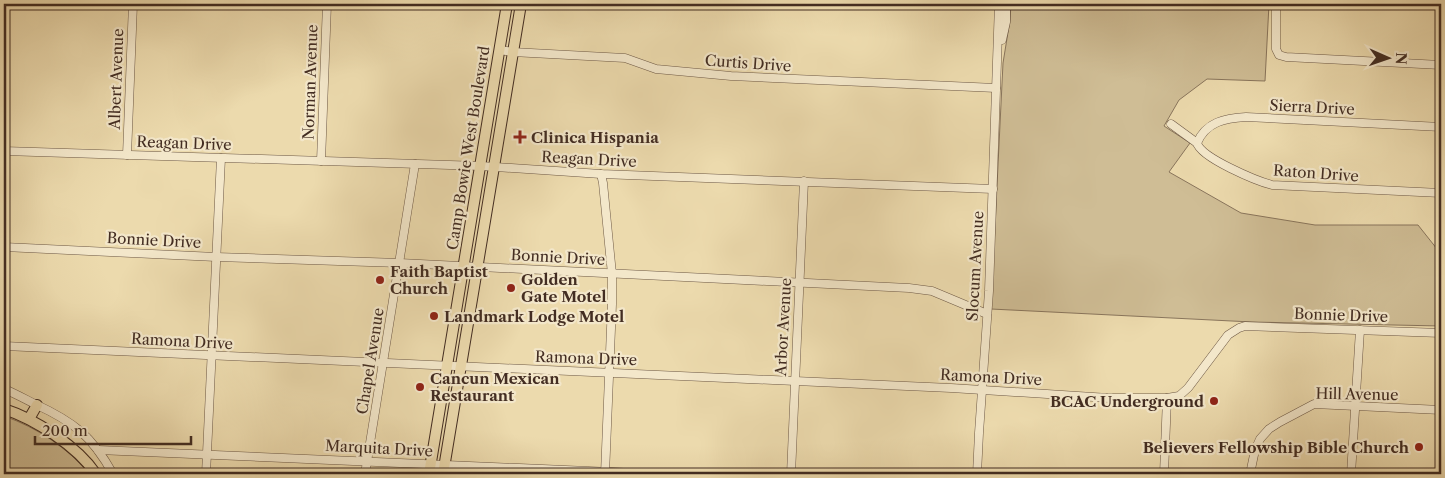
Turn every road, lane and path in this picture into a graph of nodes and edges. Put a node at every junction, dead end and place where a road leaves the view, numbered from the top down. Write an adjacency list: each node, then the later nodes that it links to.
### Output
1 (133, 4): 17 (street, Albert Avenue)
2 (326, 4): 19 (street, Norman Avenue)
3 (507, 4): 8 (main road, Camp Bowie West Boulevard)
4 (520, 4): 9 (main road, Camp Bowie West Boulevard)
5 (999, 4): 10 (street, Slocum Avenue)
6 (1006, 4): 10 (street, Slocum Avenue)
7 (1276, 4): 11 (street)
8 (500, 50): 9 (street, Curtis Drive); 21 (main road, Camp Bowie West Boulevard)
9 (512, 52): 12 (street, Curtis Drive); 22 (main road, Camp Bowie West Boulevard)
10 (998, 60): 12 (street, Slocum Avenue)
11 (1441, 65)
12 (996, 88): 25 (street, Slocum Avenue)
13 (1171, 124): 15 (street, Raton Drive)
14 (1441, 127): 15 (street, Sierra Drive)
15 (1198, 145): 26 (street, Raton Drive)
16 (4, 151): 17 (street, Reagan Drive)
17 (127, 155): 18 (street, Reagan Drive)
18 (221, 158): 19 (street, Reagan Drive); 28 (street)
19 (321, 161): 20 (street, Reagan Drive)
20 (415, 164): 21 (street, Reagan Drive); 29 (street, Chapel Avenue)
21 (481, 166): 22 (street, Reagan Drive); 30 (main road, Camp Bowie West Boulevard)
22 (493, 167): 23 (street, Reagan Drive); 31 (main road, Camp Bowie West Boulevard)
23 (601, 174): 24 (street, Reagan Drive); 32 (street)
24 (804, 181): 25 (street, Reagan Drive); 33 (street, Arbor Avenue)
25 (992, 189): 34 (street, Slocum Avenue)
26 (1441, 193)
27 (4, 247): 28 (street, Bonnie Drive)
28 (216, 257): 29 (street, Bonnie Drive); 38 (street)
29 (400, 263): 30 (street, Bonnie Drive); 39 (street, Chapel Avenue)
30 (464, 266): 31 (street, Bonnie Drive); 40 (main road, Camp Bowie West Boulevard)
31 (478, 267): 32 (street, Bonnie Drive); 41 (main road, Camp Bowie West Boulevard)
32 (612, 274): 33 (street, Bonnie Drive); 42 (street)
33 (799, 283): 34 (street, Bonnie Drive); 43 (street, Arbor Avenue)
34 (987, 314): 45 (street, Slocum Avenue)
35 (1360, 330): 36 (street, Bonnie Drive); 46 (street, Bonnie Drive); 48 (street)
36 (1441, 333)
37 (4, 346): 38 (street, Ramona Drive)
38 (212, 356): 39 (street, Ramona Drive); 53 (street)
39 (383, 363): 40 (street, Ramona Drive); 54 (street, Chapel Avenue)
40 (448, 366): 41 (street, Ramona Drive); 55 (main road, Camp Bowie West Boulevard)
41 (462, 367): 42 (street, Ramona Drive); 56 (main road, Camp Bowie West Boulevard)
42 (610, 373): 43 (street, Ramona Drive); 57 (street)
43 (794, 382): 45 (street, Ramona Drive); 63 (street, Arbor Avenue)
44 (4, 389): 47 (street)
45 (981, 390): 46 (street, Ramona Drive); 64 (street, Slocum Avenue)
46 (1167, 398): 65 (street)
47 (37, 405): 51 (main road); 52 (street)
48 (1356, 406): 50 (street, Hill Avenue); 66 (street, Hill Avenue); 67 (street)
49 (4, 409): 51 (main road)
50 (1441, 410)
51 (28, 420): 58 (main road)
52 (98, 450): 53 (street, Marquita Drive); 59 (street)
53 (207, 453): 54 (street, Marquita Drive); 60 (street)
54 (368, 461): 55 (street, Marquita Drive); 61 (street, Chapel Avenue)
55 (429, 469): 56 (street, Marquita Drive)
56 (444, 469): 57 (street, Marquita Drive)
57 (605, 473): 62 (street, Marquita Drive)
58 (96, 474)
59 (113, 474)
60 (206, 474)
61 (365, 474)
62 (658, 474)
63 (791, 474)
64 (977, 474)
65 (1164, 474)
66 (1250, 474)
67 (1351, 474)

